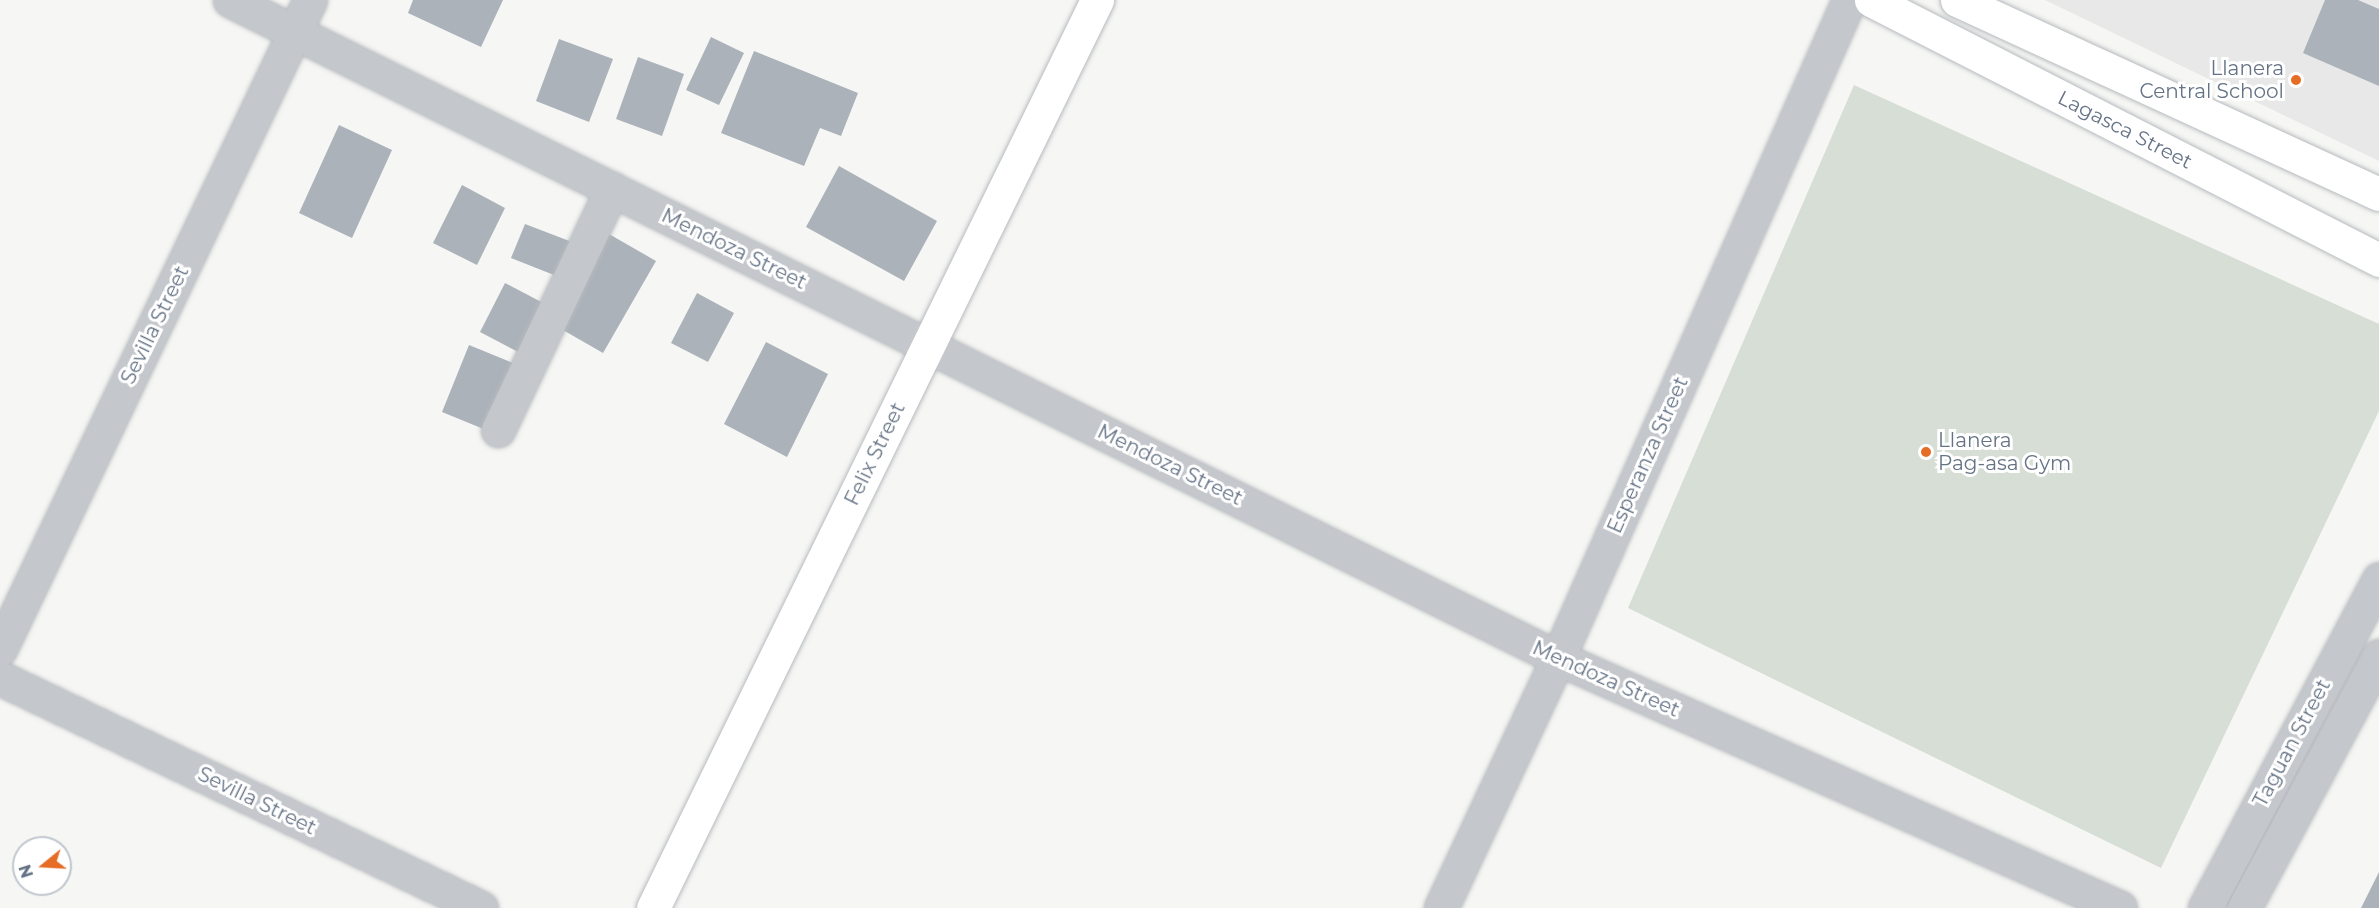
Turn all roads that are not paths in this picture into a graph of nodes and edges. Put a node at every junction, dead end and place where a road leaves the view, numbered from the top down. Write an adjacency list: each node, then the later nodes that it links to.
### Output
1 (230, 0): 7 (street, Mendoza Street)
2 (310, 0): 7 (street, Sevilla Street)
3 (1097, 0): 13 (main road, Felix Street)
4 (1849, 0): 19 (street, Esperanza Street)
5 (1871, 0): 9 (main road, Lagasca Street)
6 (1957, 0): 8 (main road)
7 (296, 31): 10 (street, Mendoza Street); 17 (street, Sevilla Street)
8 (2195, 110): 9 (main road); 11 (main road)
9 (2172, 154): 12 (main road, Lagasca Street)
10 (612, 189): 13 (street, Mendoza Street); 14 (street)
11 (2379, 194)
12 (2379, 260)
13 (928, 346): 19 (street, Mendoza Street); 22 (main road, Felix Street)
14 (498, 430)
15 (2379, 579): 16 (street, Taguan Street)
16 (2365, 638): 25 (street, Taguan Street)
17 (0, 649)
18 (2379, 656): 26 (street, Taguan Street)
19 (1558, 658): 23 (street, Esperanza Street); 24 (street, Mendoza Street)
20 (0, 678): 21 (street, Sevilla Street)
21 (481, 908)
22 (653, 908)
23 (1441, 908)
24 (2120, 908)
25 (2205, 908)
26 (2244, 908)

